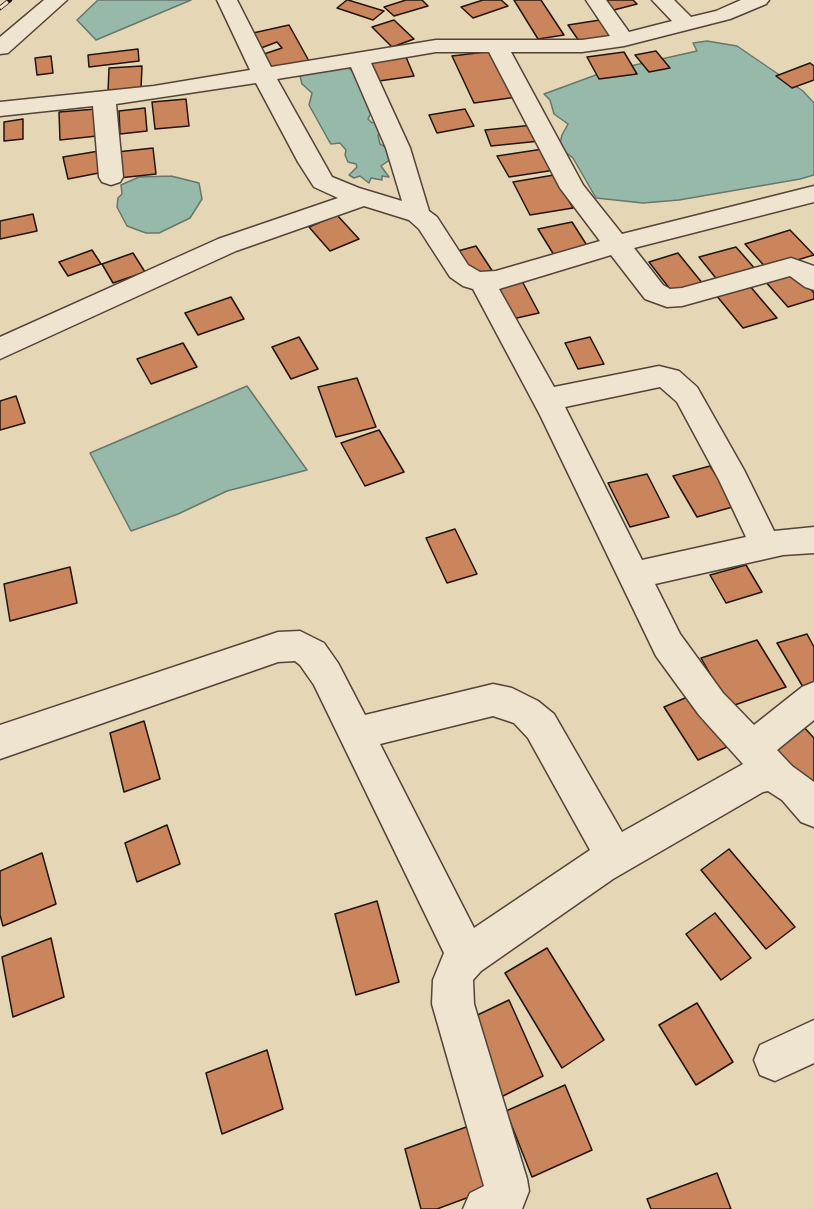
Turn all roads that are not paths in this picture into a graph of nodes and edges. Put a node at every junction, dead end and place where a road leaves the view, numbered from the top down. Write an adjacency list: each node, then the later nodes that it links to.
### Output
1 (57, 0): 9 (street)
2 (227, 0): 11 (street)
3 (596, 0): 7 (street)
4 (662, 0): 6 (street)
5 (759, 0): 6 (street)
6 (687, 24): 7 (street)
7 (624, 40): 8 (street)
8 (497, 47): 10 (street); 18 (street)
9 (0, 48)
10 (357, 59): 11 (street); 17 (street)
11 (264, 76): 12 (street); 16 (street)
12 (104, 99): 13 (street); 14 (street)
13 (0, 110)
14 (111, 177)
15 (814, 194): 18 (street)
16 (364, 198): 17 (street); 21 (street)
17 (418, 214): 20 (street)
18 (618, 244): 19 (street); 20 (street)
19 (814, 281)
20 (482, 282): 22 (street)
21 (0, 349)
22 (546, 400): 24 (street); 25 (street)
23 (814, 540): 24 (street)
24 (766, 546): 25 (street)
25 (634, 575): 29 (street)
26 (814, 698): 29 (street)
27 (356, 734): 28 (street); 32 (street); 33 (street)
28 (0, 742)
29 (752, 748): 30 (street)
30 (779, 778): 31 (street); 32 (street)
31 (814, 809)
32 (615, 856): 33 (street)
33 (467, 957): 36 (street)
34 (814, 1041): 35 (street)
35 (775, 1060)
36 (502, 1199)

